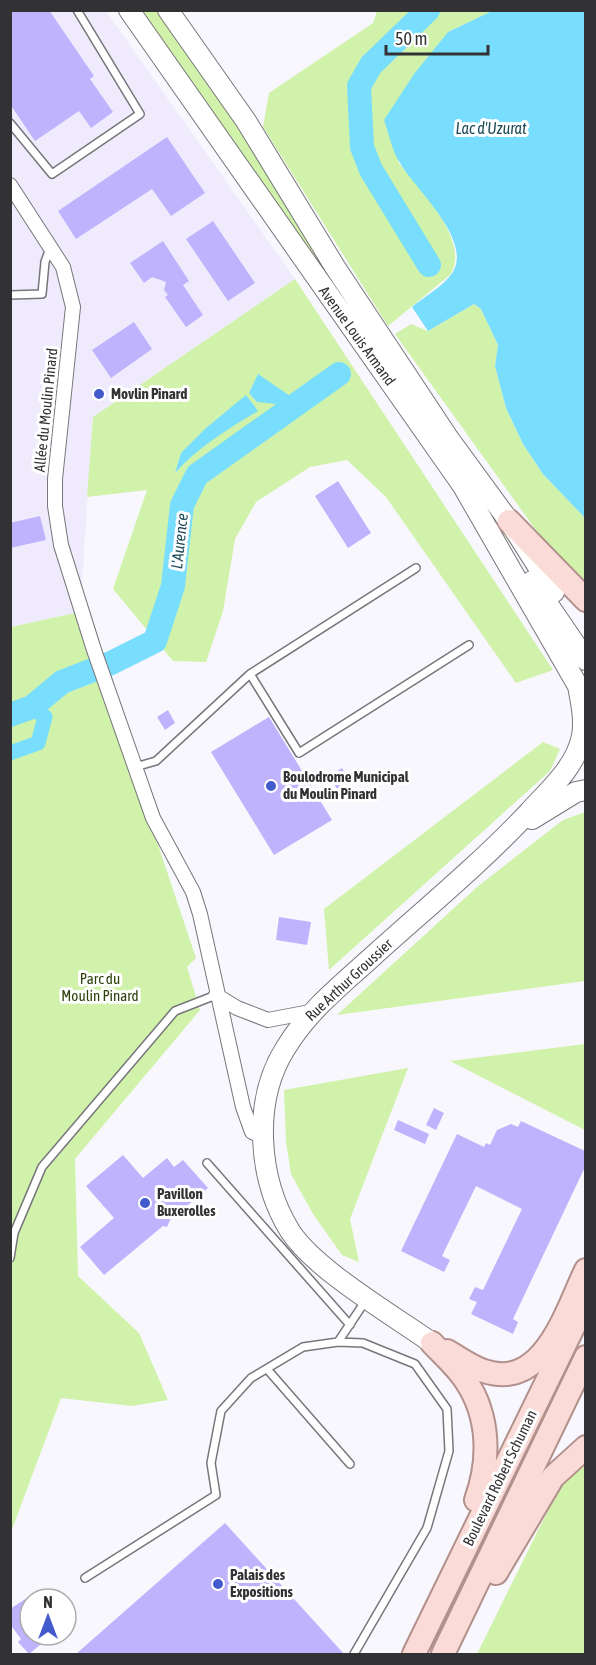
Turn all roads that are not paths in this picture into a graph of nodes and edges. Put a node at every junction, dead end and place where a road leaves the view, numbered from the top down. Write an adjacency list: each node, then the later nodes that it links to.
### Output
1 (77, 10): 6 (lane)
2 (119, 10): 5 (street)
3 (129, 10): 5 (main road, Avenue Louis Armand)
4 (168, 10): 11 (main road, Avenue Louis Armand)
5 (145, 32): 10 (main road, Avenue Louis Armand)
6 (10, 123)
7 (10, 185): 8 (street, Allée du Moulin Pinard)
8 (51, 246): 9 (lane); 18 (street, Allée du Moulin Pinard)
9 (10, 295)
10 (464, 488): 16 (main road, Avenue Louis Armand); 20 (main road)
11 (509, 521): 13 (main road); 14 (main road, Avenue Louis Armand)
12 (416, 568): 17 (lane)
13 (585, 600)
14 (585, 638)
15 (469, 645): 17 (lane)
16 (585, 660)
17 (250, 674): 18 (lane)
18 (135, 767): 21 (street, Allée du Moulin Pinard)
19 (585, 790): 20 (main road)
20 (507, 835): 22 (main road, Rue Arthur Groussier)
21 (216, 995): 22 (street); 23 (street, Allée du Moulin Pinard); 25 (lane)
22 (310, 1012): 23 (main road, Rue Arthur Groussier)
23 (263, 1137): 27 (main road, Rue Arthur Groussier)
24 (207, 1163): 29 (lane)
25 (10, 1258)
26 (585, 1270): 31 (main road)
27 (368, 1298): 29 (lane); 31 (main road, Rue Arthur Groussier)
28 (585, 1301): 37 (main road, Boulevard Robert Schuman)
29 (350, 1325): 30 (lane)
30 (338, 1342): 33 (lane); 38 (lane)
31 (432, 1343): 37 (main road)
32 (585, 1357): 40 (main road, Boulevard Robert Schuman)
33 (267, 1369): 35 (lane); 36 (lane)
34 (585, 1447): 40 (main road)
35 (350, 1464)
36 (86, 1578)
37 (444, 1594): 39 (main road, Boulevard Robert Schuman)
38 (354, 1654)
39 (414, 1654)
40 (446, 1654)

